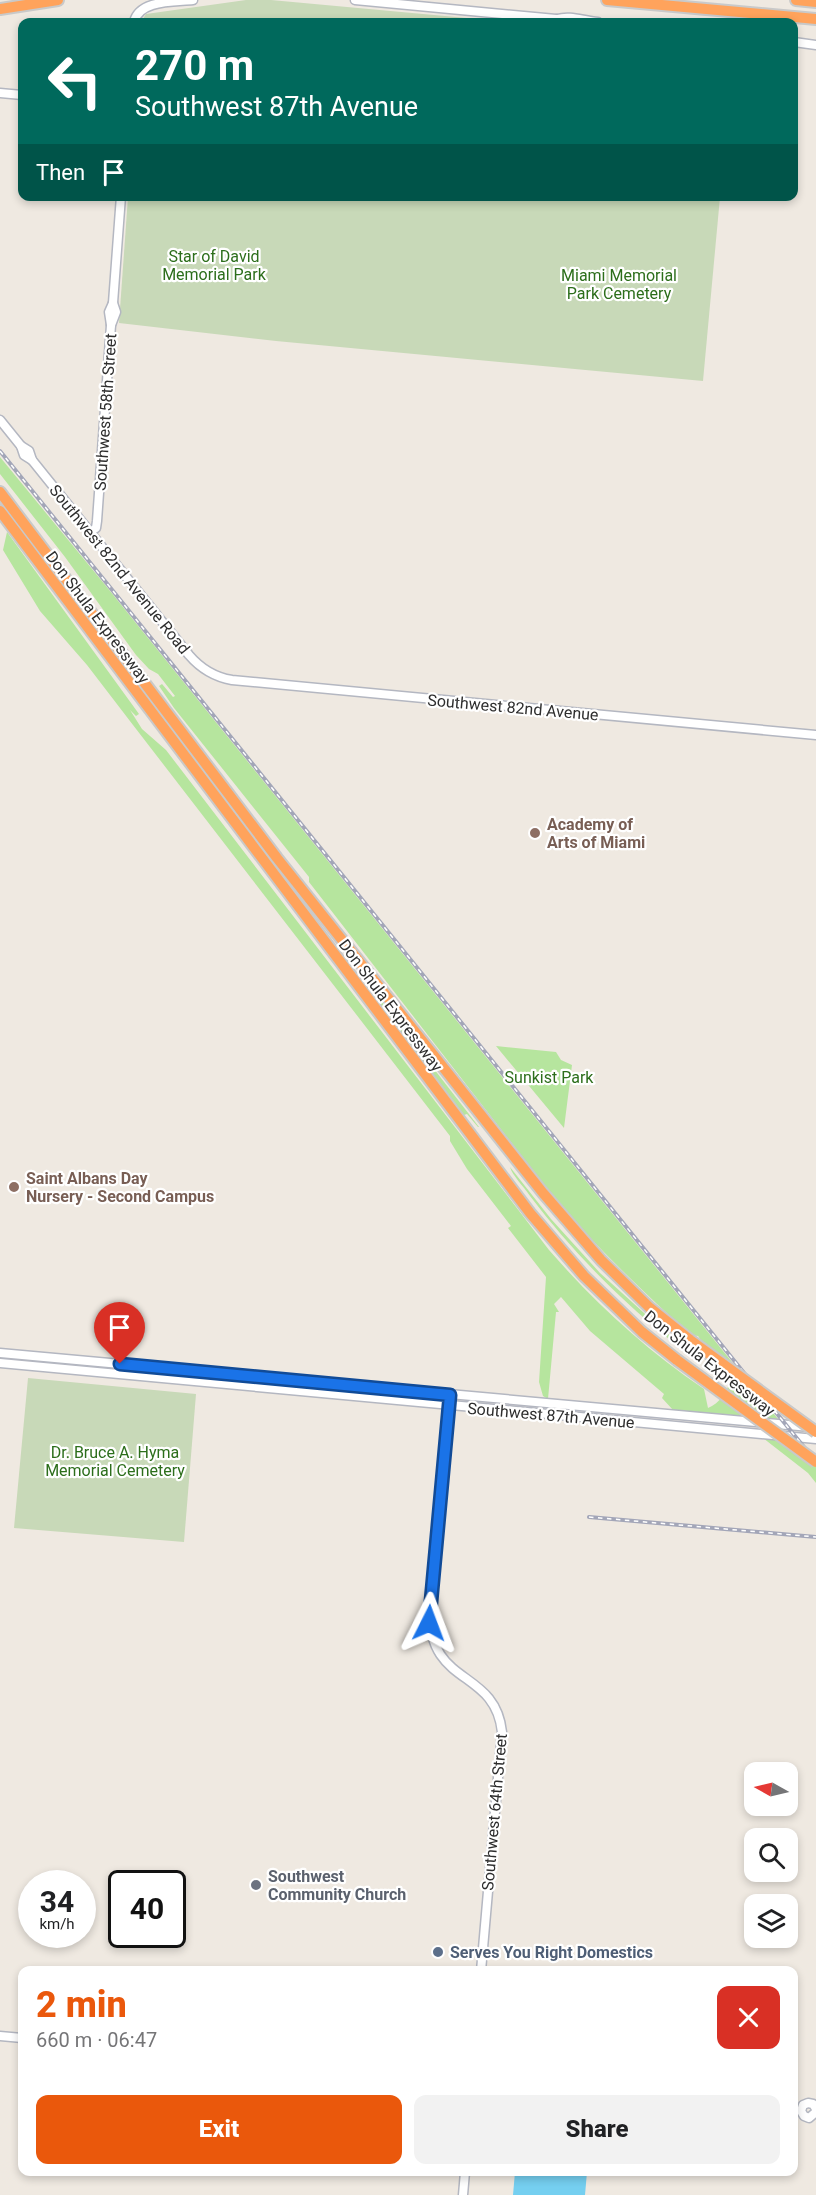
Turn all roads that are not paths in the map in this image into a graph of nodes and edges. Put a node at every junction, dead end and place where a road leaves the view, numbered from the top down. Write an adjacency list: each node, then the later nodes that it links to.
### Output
1 (58, 0): 7 (highway)
2 (193, 0): 8 (street)
3 (355, 0): 9 (street)
4 (607, 0): 10 (highway)
5 (796, 0): 6 (highway)
6 (816, 2)
7 (0, 9)
8 (136, 18)
9 (545, 18)
10 (816, 19)
11 (816, 40): 12 (street)
12 (798, 41)
13 (798, 42): 14 (street)
14 (816, 45)
15 (0, 93): 16 (street)
16 (18, 95)
17 (121, 201): 21 (street, Southwest 58th Street)
18 (0, 420): 21 (street, Southwest 82nd Avenue Road)
19 (0, 492): 42 (highway, Don Shula Expressway, bridge)
20 (0, 511): 44 (highway, Don Shula Expressway, bridge)
21 (90, 532): 22 (street, Southwest 82nd Avenue Road)
22 (211, 674): 23 (street, Southwest 82nd Avenue)
23 (816, 735)
24 (0, 1353): 26 (street, Southwest 87th Avenue)
25 (0, 1363): 29 (street, Southwest 87th Avenue)
26 (120, 1364): 27 (street, Southwest 87th Avenue); 29 (street)
27 (178, 1369): 28 (street, Southwest 87th Avenue); 31 (street)
28 (204, 1372): 30 (street, Southwest 87th Avenue); 32 (street)
29 (119, 1374): 31 (street, Southwest 87th Avenue)
30 (257, 1377): 33 (street, Southwest 87th Avenue); 34 (street)
31 (177, 1380): 32 (street, Southwest 87th Avenue)
32 (203, 1382): 34 (street, Southwest 87th Avenue)
33 (350, 1385): 35 (street, Southwest 87th Avenue); 37 (street)
34 (256, 1387): 37 (street, Southwest 87th Avenue)
35 (427, 1392): 36 (street, Southwest 87th Avenue); 38 (street)
36 (450, 1395): 39 (street, Southwest 64th Street); 40 (street, Southwest 87th Avenue)
37 (349, 1396): 38 (street, Southwest 87th Avenue)
38 (426, 1403): 39 (street, Southwest 87th Avenue)
39 (449, 1405): 41 (street, Southwest 87th Avenue); 45 (street, Southwest 64th Street)
40 (703, 1418): 41 (street); 42 (street, Southwest 87th Avenue)
41 (702, 1428): 43 (street, Southwest 87th Avenue)
42 (816, 1430)
43 (816, 1439)
44 (816, 1462)
45 (481, 1966)
46 (0, 2036): 47 (street)
47 (18, 2038)
48 (798, 2110): 49 (street); 49 (street)
49 (816, 2111)
50 (465, 2176): 51 (street)
51 (463, 2195)

